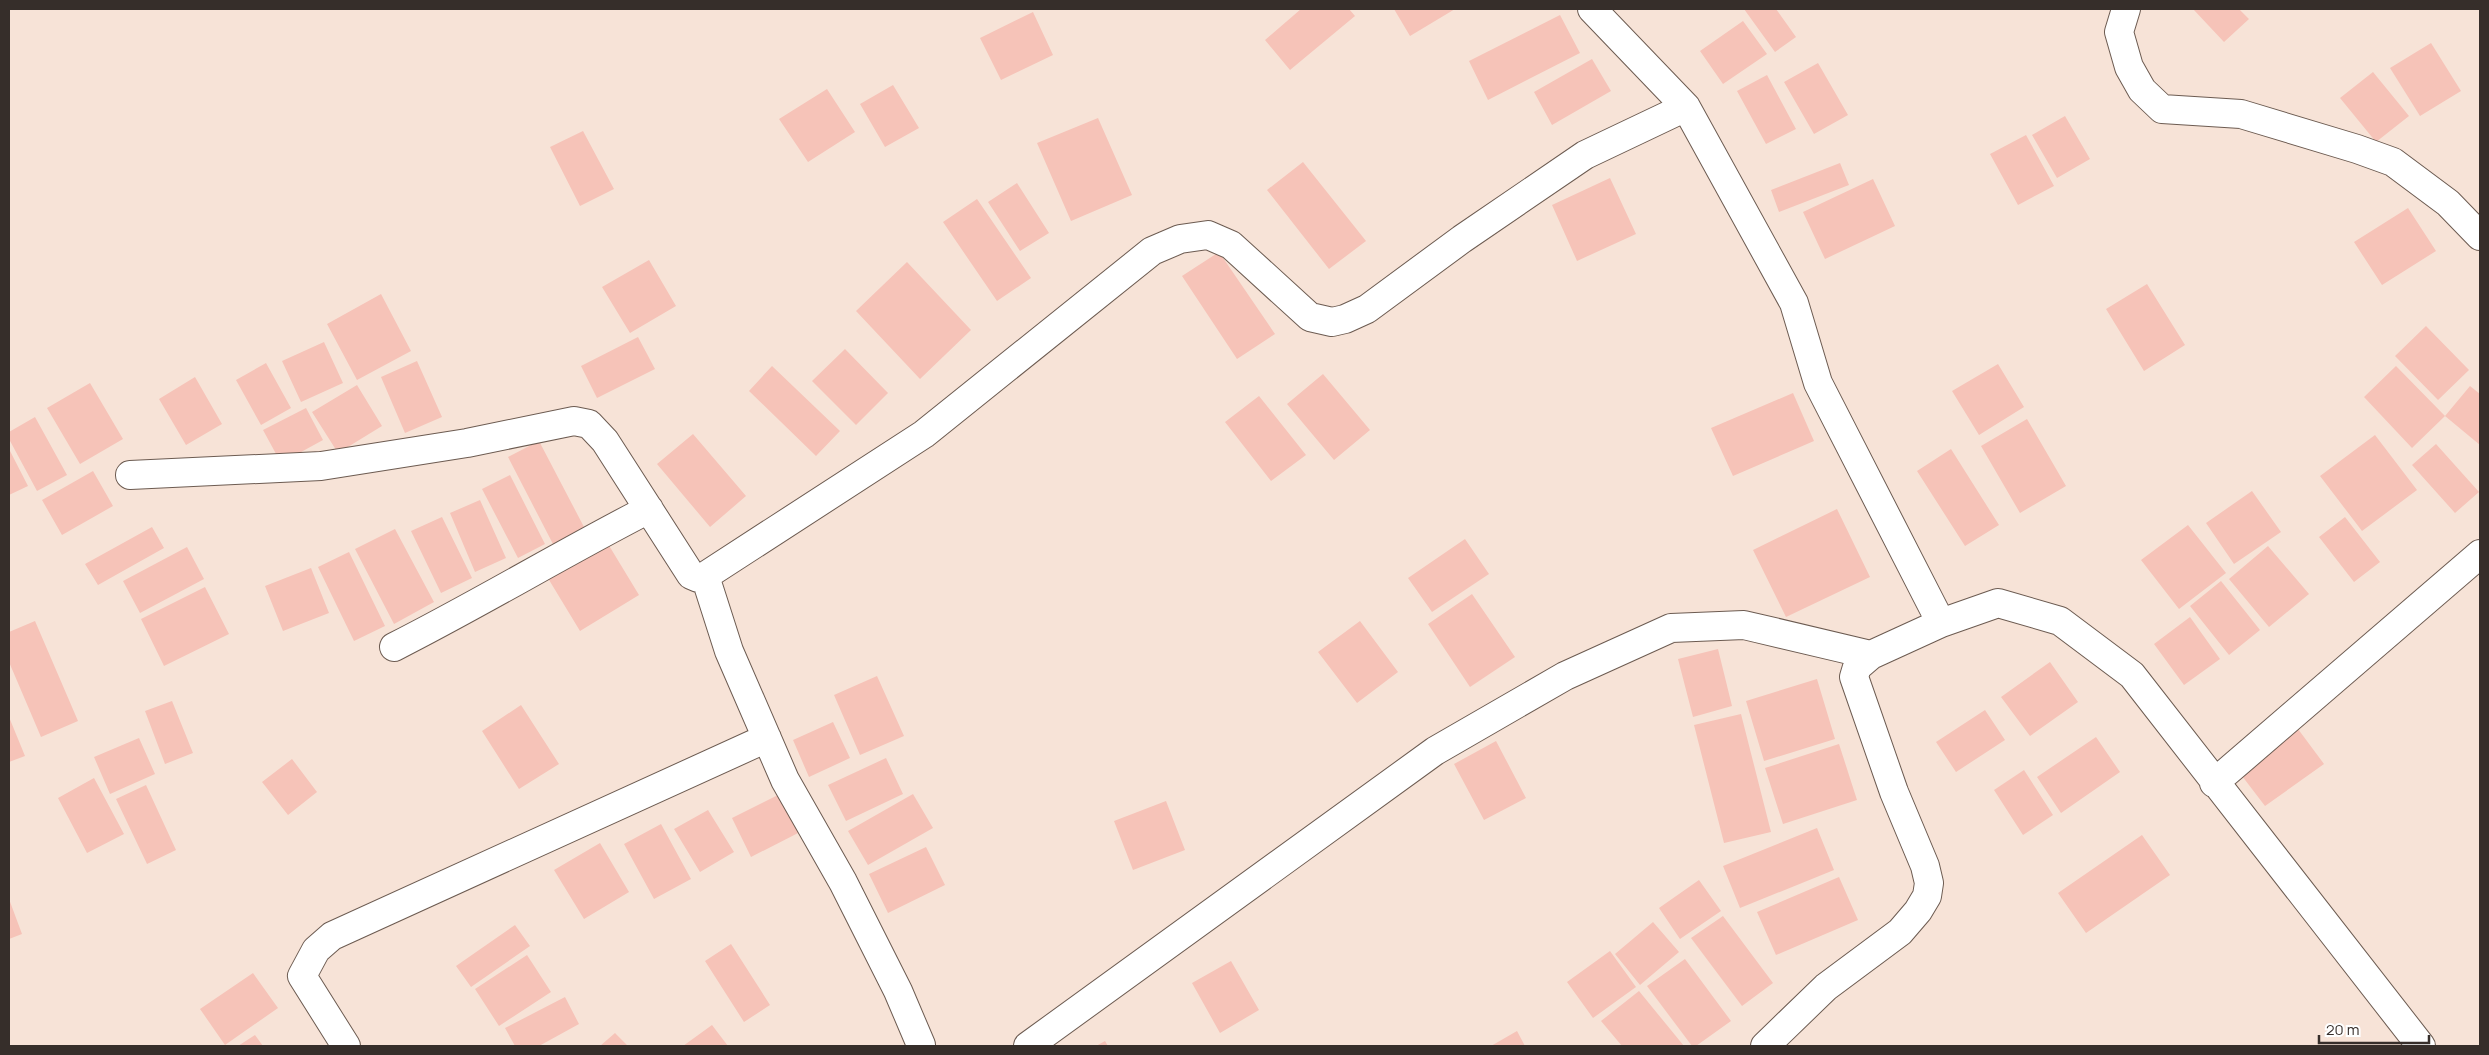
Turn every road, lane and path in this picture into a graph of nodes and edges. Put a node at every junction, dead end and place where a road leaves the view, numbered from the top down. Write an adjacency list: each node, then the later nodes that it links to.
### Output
1 (1592, 9): 3 (street)
2 (2126, 9): 4 (street)
3 (1686, 106): 8 (street); 9 (street)
4 (2480, 236)
5 (130, 475): 6 (street)
6 (649, 509): 8 (street); 10 (street)
7 (2480, 554): 13 (street)
8 (705, 576): 12 (street)
9 (1941, 623): 11 (street); 13 (street)
10 (394, 647)
11 (1871, 655): 16 (street); 17 (street)
12 (767, 738): 14 (street); 15 (street)
13 (2214, 783): 18 (street)
14 (346, 1046)
15 (920, 1046)
16 (1028, 1046)
17 (1765, 1046)
18 (2421, 1046)

